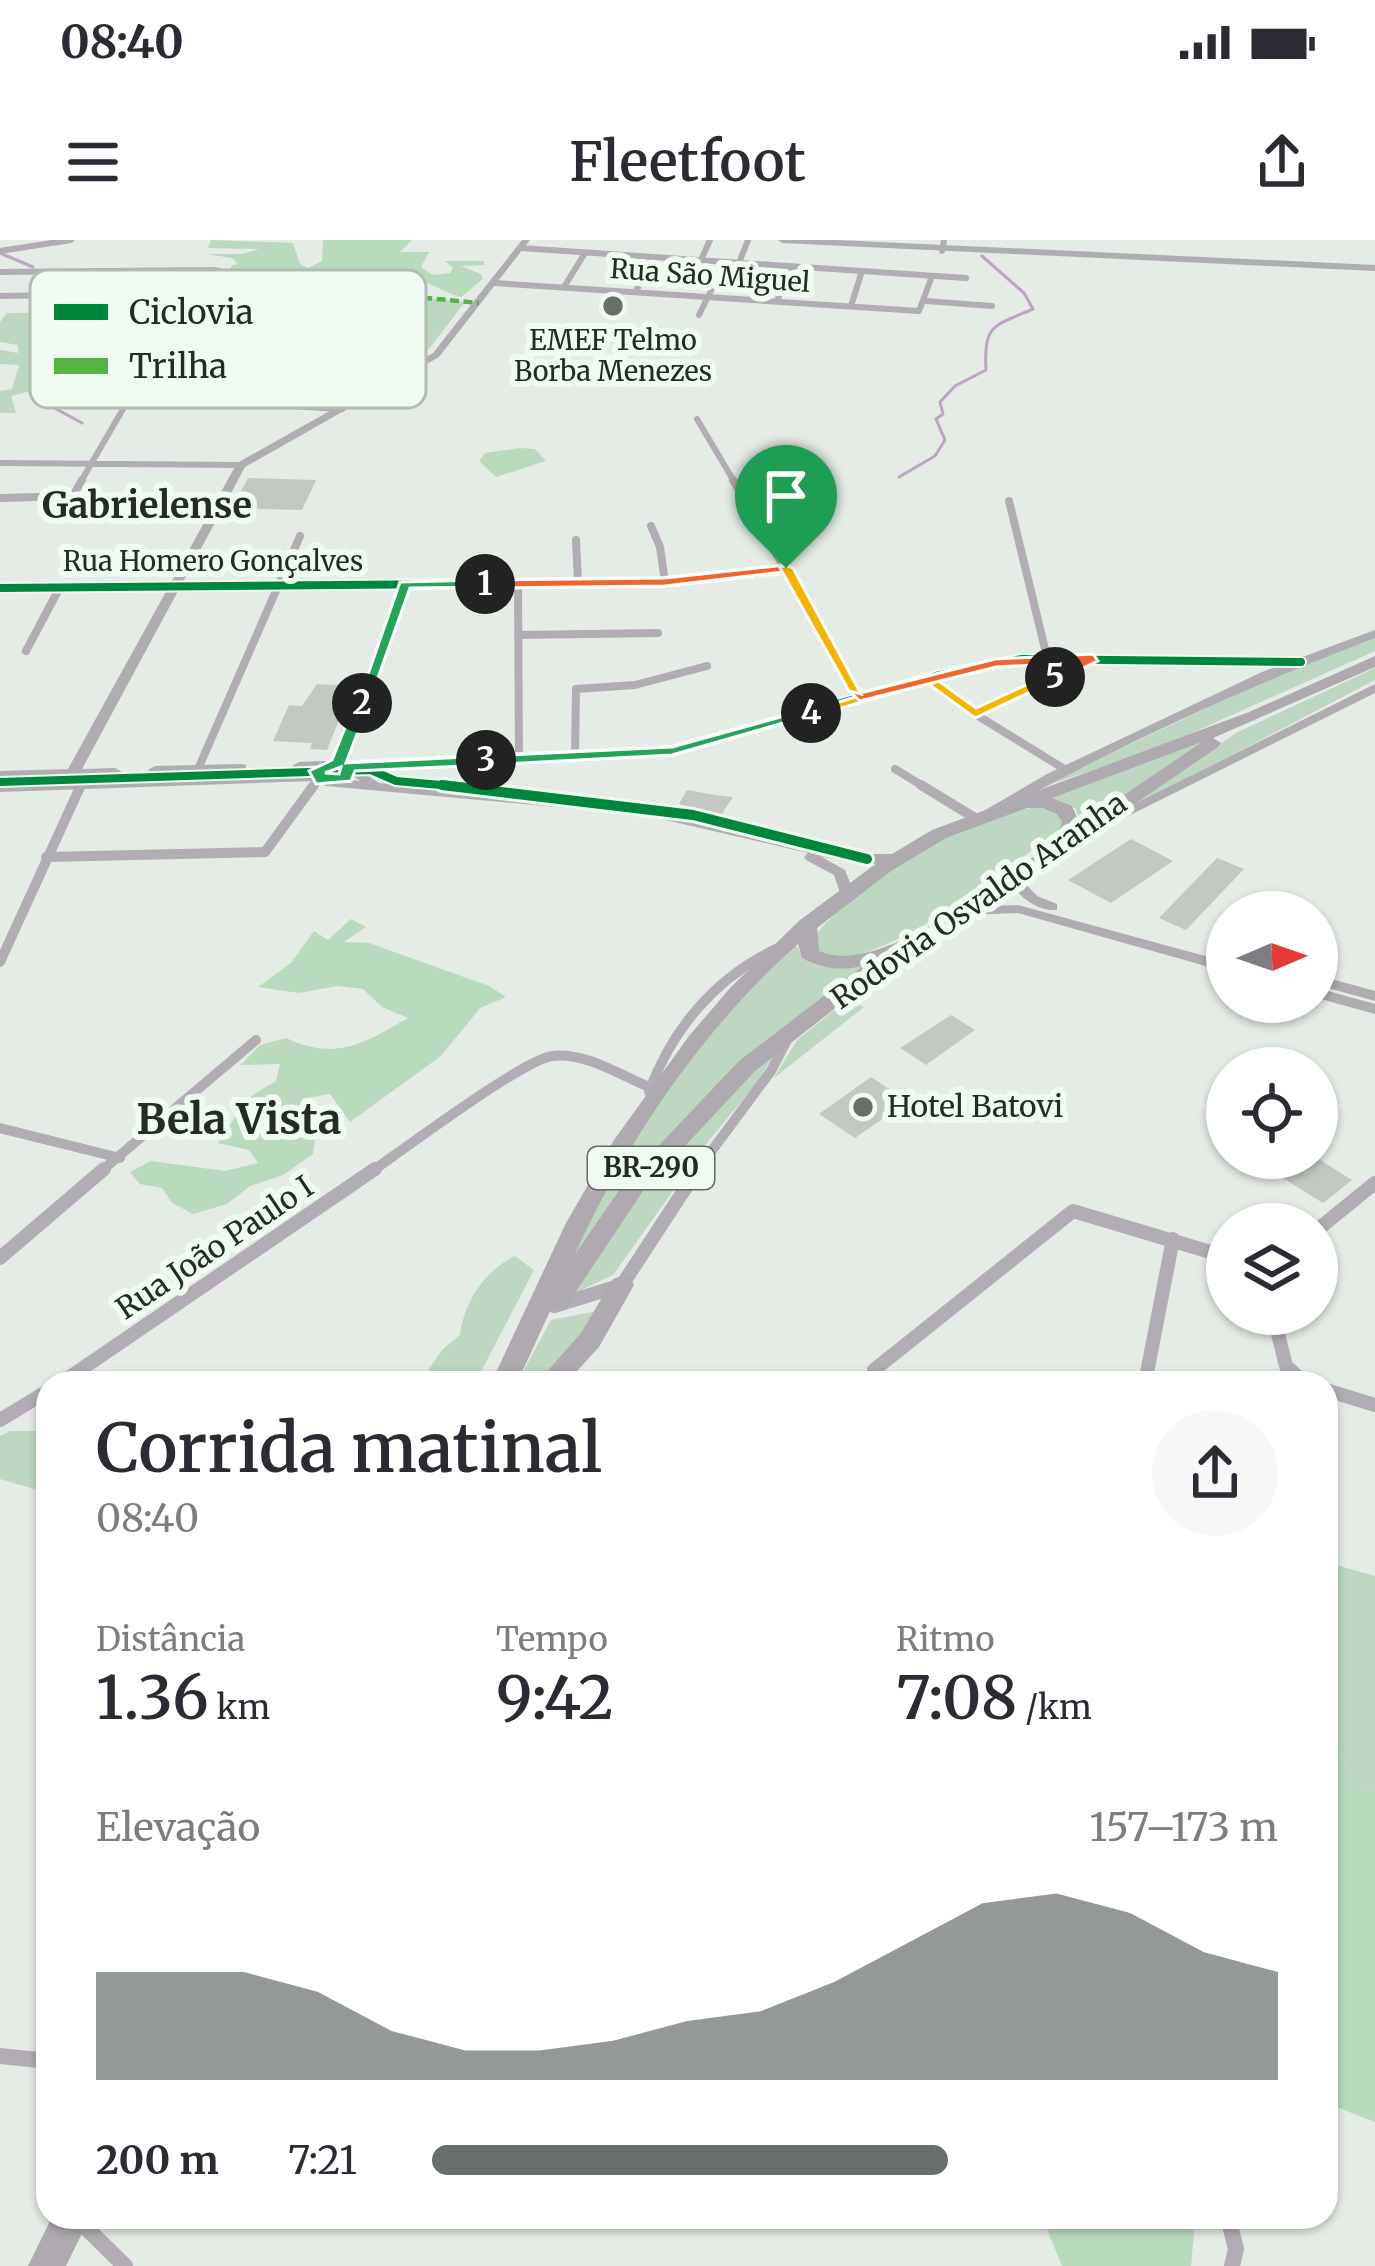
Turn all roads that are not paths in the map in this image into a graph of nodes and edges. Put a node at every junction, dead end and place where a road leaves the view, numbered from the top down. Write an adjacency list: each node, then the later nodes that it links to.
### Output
1 (71, 240): 11 (street)
2 (618, 240): 13 (street)
3 (710, 240): 15 (street)
4 (748, 240): 17 (street)
5 (782, 240): 6 (main road)
6 (800, 241): 9 (main road)
7 (867, 243): 9 (main road); 10 (main road)
8 (523, 244): 12 (street); 26 (main road)
9 (844, 244): 20 (street)
10 (943, 245): 19 (main road)
11 (0, 250)
12 (585, 253): 13 (street); 27 (street)
13 (609, 254): 14 (street)
14 (654, 257): 15 (street); 28 (street)
15 (701, 260): 16 (street)
16 (724, 262): 17 (street); 31 (street)
17 (739, 263): 18 (street)
18 (791, 266): 20 (street); 32 (street)
19 (1375, 268)
20 (836, 269): 21 (street)
21 (862, 271): 24 (street); 35 (street)
22 (0, 272): 23 (street)
23 (30, 272)
24 (932, 276): 25 (street); 33 (street)
25 (966, 278)
26 (494, 283): 27 (street, Rua São Miguel); 37 (main road)
27 (564, 287): 28 (street, Rua São Miguel)
28 (636, 291): 31 (street, Rua São Miguel)
29 (30, 295): 30 (street)
30 (0, 296)
31 (707, 296): 32 (street, Rua São Miguel); 36 (street)
32 (777, 301): 35 (street, Rua São Miguel)
33 (924, 305): 34 (street, Rua São Miguel); 35 (street, Rua São Miguel)
34 (992, 305)
35 (851, 306)
36 (699, 315)
37 (426, 361)
38 (120, 408): 44 (street)
39 (303, 408): 41 (street)
40 (345, 408): 41 (main road)
41 (342, 410): 45 (main road)
42 (697, 419): 51 (street)
43 (0, 463): 44 (street)
44 (92, 464): 45 (street); 46 (street)
45 (241, 465): 58 (main road)
46 (0, 497)
47 (1009, 501): 64 (street)
48 (651, 526): 52 (street)
49 (300, 536): 56 (street)
50 (576, 540): 53 (street)
51 (786, 568): 52 (street, Rua Homero Gonçalves); 73 (street)
52 (665, 582): 53 (street, Rua Homero Gonçalves)
53 (578, 583): 54 (street, Rua Homero Gonçalves)
54 (518, 584): 55 (street, Rua Homero Gonçalves); 62 (street)
55 (405, 585): 56 (street, Rua Homero Gonçalves); 78 (street)
56 (281, 586): 58 (street, Rua Homero Gonçalves); 79 (street)
57 (60, 587): 58 (street, Rua Homero Gonçalves); 59 (street, Rua Homero Gonçalves); 63 (street)
58 (171, 587): 84 (main road)
59 (0, 588)
60 (658, 634): 62 (street)
61 (1375, 634): 68 (main road)
62 (518, 635): 77 (street)
63 (26, 651)
64 (1047, 657): 65 (street); 71 (street)
65 (1093, 658): 66 (street); 74 (street)
66 (1244, 661): 68 (street); 70 (street)
67 (1375, 661): 75 (highway, Rodovia Osvaldo Aranha / BR-290)
68 (1301, 662): 70 (main road)
69 (707, 666): 76 (street)
70 (1266, 676): 81 (main road)
71 (929, 678): 73 (street); 74 (street)
72 (1375, 688): 90 (main road)
73 (860, 697): 76 (street)
74 (975, 714): 81 (street)
75 (1255, 716): 88 (highway, Rodovia Osvaldo Aranha / BR-290); 90 (highway, Rodovia Osvaldo Aranha / BR-290)
76 (575, 756): 77 (street)
77 (519, 759): 78 (street)
78 (346, 767): 82 (main road); 85 (main road); 86 (main road)
79 (199, 769): 82 (main road); 84 (main road)
80 (895, 769): 89 (street)
81 (1066, 770): 89 (main road)
82 (319, 774): 84 (main road); 85 (main road); 93 (street)
83 (0, 775): 84 (main road)
84 (77, 779): 87 (main road); 93 (street)
85 (335, 782): 86 (main road)
86 (380, 787): 91 (main road)
87 (0, 788)
88 (1016, 802): 89 (highway, Rodovia Osvaldo Aranha / BR-290); 92 (highway)
89 (981, 816): 94 (highway, Rodovia Osvaldo Aranha / BR-290)
90 (1089, 830): 92 (highway, Rodovia Osvaldo Aranha / BR-290)
91 (774, 839): 94 (main road); 96 (main road)
92 (1064, 845): 95 (highway, Rodovia Osvaldo Aranha / BR-290)
93 (46, 857): 100 (street)
94 (895, 857): 96 (highway, Rodovia Osvaldo Aranha / BR-290)
95 (1013, 879): 97 (main road); 98 (highway, Rodovia Osvaldo Aranha / BR-290)
96 (847, 893): 99 (highway, Rodovia Osvaldo Aranha / BR-290)
97 (1038, 909): 98 (main road); 101 (main road); 103 (main road)
98 (965, 911): 102 (highway, Rodovia Osvaldo Aranha / BR-290)
99 (807, 924): 102 (highway, BR-290); 110 (highway, Rodovia Osvaldo Aranha / BR-290)
100 (3, 950): 104 (street)
101 (1206, 950)
102 (895, 952): 108 (highway, Rodovia Osvaldo Aranha / BR-290)
103 (1206, 961)
104 (0, 962)
105 (1338, 986): 107 (main road)
106 (1338, 994): 107 (main road)
107 (1373, 996)
108 (791, 1032): 118 (street); 119 (highway, Rodovia Osvaldo Aranha / BR-290)
109 (256, 1040): 112 (street)
110 (648, 1098): 119 (highway, Rodovia Osvaldo Aranha / BR-290); 122 (street, Rua João Paulo I)
111 (0, 1128): 112 (street)
112 (120, 1158): 117 (street)
113 (1375, 1183): 114 (street)
114 (1338, 1213)
115 (1173, 1239): 116 (street); 121 (street); 125 (street)
116 (1206, 1250)
117 (0, 1258)
118 (622, 1285): 119 (street); 124 (highway)
119 (544, 1315): 123 (highway, Rodovia Osvaldo Aranha / BR-290)
120 (1278, 1335): 126 (street)
121 (874, 1370)
122 (79, 1371)
123 (511, 1371)
124 (561, 1371)
125 (1147, 1371)
126 (1292, 1371)
127 (1338, 1394): 129 (street)
128 (36, 1398): 130 (street)
129 (1375, 1405)
130 (0, 1420)
131 (0, 2056): 132 (street)
132 (36, 2060)
133 (66, 2229): 136 (highway)
134 (86, 2229): 137 (street)
135 (1231, 2229): 138 (street)
136 (46, 2266)
137 (125, 2266)
138 (1232, 2266)

